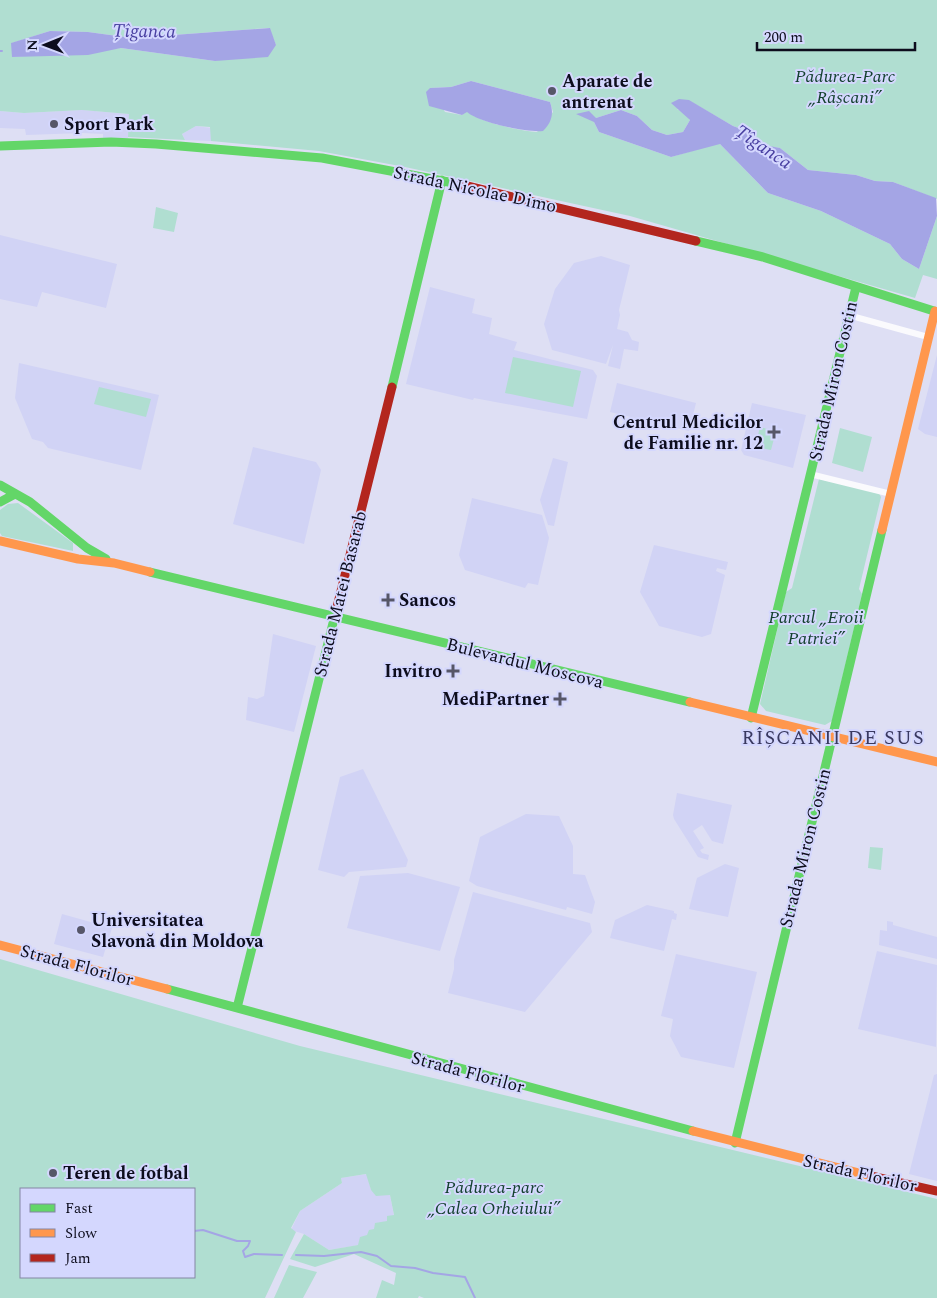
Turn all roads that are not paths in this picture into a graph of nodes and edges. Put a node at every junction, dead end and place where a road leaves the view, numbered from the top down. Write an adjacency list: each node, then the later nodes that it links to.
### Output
1 (0, 146): 2 (main road, Strada Nicolae Dimo)
2 (442, 180): 3 (main road, Strada Nicolae Dimo); 16 (main road, Strada Matei Basarab)
3 (856, 287): 4 (main road, Strada Nicolae Dimo); 5 (main road, Strada Miron Costin)
4 (936, 311): 6 (main road, Strada Miron Costin)
5 (848, 315): 6 (street); 7 (main road, Strada Miron Costin)
6 (928, 337): 10 (main road, Strada Miron Costin)
7 (810, 474): 10 (street, Strada Miron Costin); 17 (main road, Strada Miron Costin)
8 (0, 485): 9 (main road, Bulevardul Moscova)
9 (15, 494): 11 (main road); 13 (main road, Bulevardul Moscova)
10 (891, 494): 18 (main road, Strada Miron Costin)
11 (0, 502)
12 (0, 541): 14 (main road, Bulevardul Moscova)
13 (78, 541): 14 (main road); 15 (main road, Bulevardul Moscova)
14 (70, 557): 15 (main road, Bulevardul Moscova)
15 (114, 562): 16 (main road, Bulevardul Moscova)
16 (334, 616): 17 (main road, Bulevardul Moscova); 21 (main road, Strada Matei Basarab)
17 (751, 718): 18 (main road, Bulevardul Moscova)
18 (832, 737): 19 (main road, Bulevardul Moscova); 22 (main road, Strada Miron Costin)
19 (937, 762)
20 (0, 945): 21 (main road, Strada Florilor)
21 (237, 1008): 22 (main road, Strada Florilor)
22 (735, 1143): 23 (main road, Strada Florilor)
23 (937, 1191)

